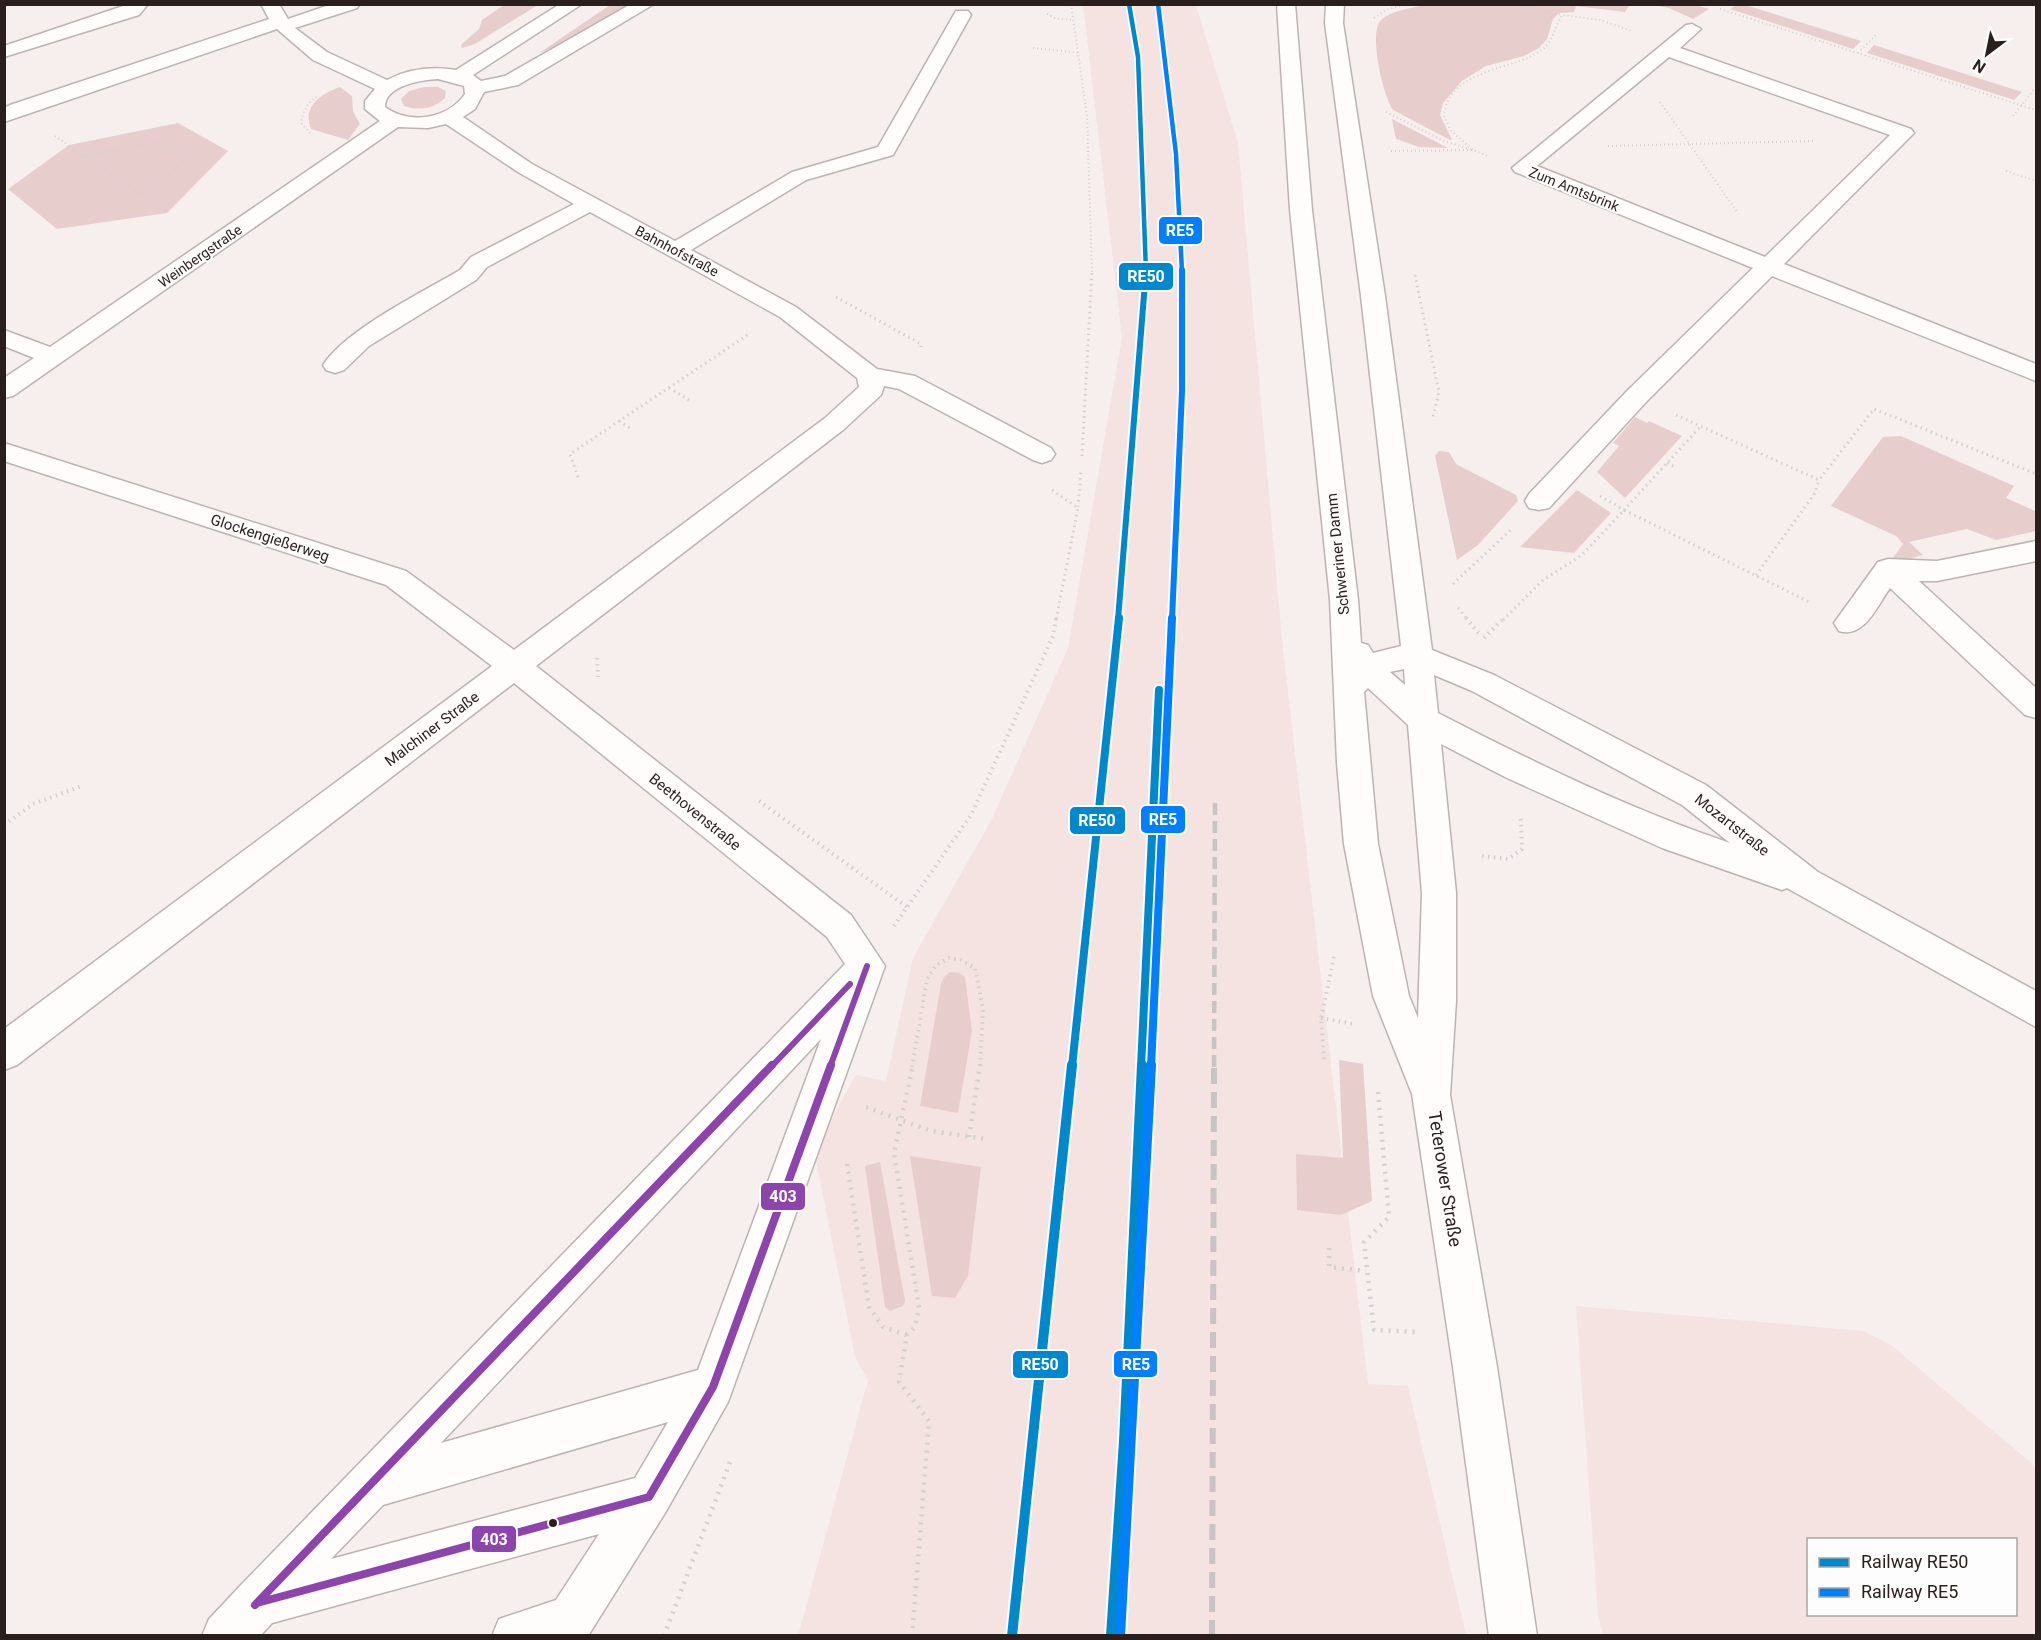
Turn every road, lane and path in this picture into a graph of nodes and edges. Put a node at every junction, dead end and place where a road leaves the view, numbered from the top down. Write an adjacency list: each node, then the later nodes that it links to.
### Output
1 (139, 4): 22 (street)
2 (270, 4): 17 (street)
3 (351, 4): 17 (street)
4 (573, 4): 27 (street)
5 (645, 4): 30 (street)
6 (1071, 4): 16 (path)
7 (1286, 4): 85 (street, Schweriner Damm)
8 (1335, 4): 83 (street)
9 (1385, 4): 10 (path)
10 (1406, 4)
11 (1512, 4): 15 (path)
12 (1712, 7): 24 (path)
13 (1047, 14): 16 (path)
14 (962, 15): 51 (street)
15 (1562, 15): 20 (path); 42 (path)
16 (1074, 20): 23 (path)
17 (281, 24): 26 (street); 34 (street)
18 (1692, 29): 20 (street, Zum Amtsbrink)
19 (1878, 33): 24 (path)
20 (1671, 47): 25 (street, Zum Amtsbrink); 52 (street)
21 (1033, 48): 23 (path)
22 (4, 52)
23 (1081, 53): 75 (path)
24 (1858, 53): 31 (path)
25 (1640, 72): 39 (path); 41 (street, Zum Amtsbrink)
26 (355, 76): 28 (street); 40 (path)
27 (459, 76): 28 (street); 30 (street)
28 (387, 87): 37 (street)
29 (2037, 87): 31 (path)
30 (475, 88): 35 (street)
31 (2021, 105): 33 (path); 36 (path)
32 (1380, 109): 42 (path)
33 (2037, 110)
34 (11, 113): 44 (path)
35 (448, 116): 37 (street); 49 (street, Bahnhofstraße)
36 (2013, 116)
37 (394, 121): 40 (street, Weinbergstraße)
38 (1819, 141): 39 (path)
39 (1688, 144): 41 (path); 52 (path)
40 (357, 146): 55 (street, Weinbergstraße)
41 (1548, 147): 45 (street, Zum Amtsbrink)
42 (1473, 150): 43 (path); 45 (path)
43 (1389, 151)
44 (84, 156): 48 (path); 48 (path)
45 (1522, 168): 52 (street, Zum Amtsbrink)
46 (2006, 171): 47 (path)
47 (2037, 181)
48 (142, 195): 50 (path)
49 (590, 204): 51 (street, Bahnhofstraße); 56 (street)
50 (167, 213)
51 (675, 250): 58 (street, Bahnhofstraße)
52 (1767, 266): 57 (street, Zum Amtsbrink); 61 (street)
53 (742, 326): 59 (path)
54 (4, 337): 55 (street)
55 (52, 356): 60 (street, Weinbergstraße)
56 (336, 365)
57 (2037, 373)
58 (869, 375): 67 (street); 84 (street, Malchiner Straße)
59 (669, 388): 62 (path); 63 (path)
60 (4, 390)
61 (1636, 396): 64 (path); 74 (street)
62 (689, 400)
63 (619, 422): 65 (path); 71 (path)
64 (1701, 426): 68 (path); 72 (path)
65 (630, 428)
66 (4, 452): 84 (street, Glockengießerweg)
67 (1042, 454)
68 (1667, 463): 69 (path); 76 (path)
69 (1676, 467)
70 (2037, 474): 72 (path)
71 (578, 477)
72 (1819, 480): 79 (path)
73 (1050, 489): 75 (path)
74 (1539, 501): 80 (path)
75 (1078, 508): 92 (path)
76 (1624, 510): 79 (path); 82 (path)
77 (2037, 551): 78 (street)
78 (1888, 569): 81 (street); 86 (street)
79 (1756, 576): 81 (path)
80 (1449, 587)
81 (1849, 622)
82 (1483, 639)
83 (1418, 660): 85 (street, Mozartstraße); 87 (street); 90 (street, Mozartstraße)
84 (514, 666): 92 (street, Beethovenstraße); 96 (street, Malchiner Straße)
85 (1359, 679): 87 (street); 99 (street)
86 (2037, 706)
87 (1423, 720): 90 (street); 99 (street, Teterower Straße)
88 (82, 786): 89 (path)
89 (4, 825)
90 (1806, 883): 93 (street, Mozartstraße)
91 (1334, 955): 94 (path)
92 (867, 966): 109 (street); 111 (street)
93 (2037, 1010)
94 (1321, 1018): 95 (path); 97 (path)
95 (1362, 1026)
96 (4, 1052)
97 (1324, 1059)
98 (1377, 1087): 106 (path)
99 (1431, 1095): 107 (street, Teterower Straße)
100 (885, 1114): 101 (path)
101 (902, 1120): 102 (path); 102 (path); 108 (path)
102 (969, 1137): 103 (path)
103 (986, 1139)
104 (846, 1160): 108 (path)
105 (1329, 1248): 106 (path)
106 (1366, 1270): 107 (path)
107 (1469, 1334): 117 (street, Teterower Straße)
108 (907, 1335): 116 (path)
109 (713, 1387): 111 (street); 112 (street)
110 (734, 1452): 115 (path)
111 (368, 1486): 113 (street)
112 (649, 1497): 113 (street); 114 (street)
113 (241, 1619)
114 (516, 1635)
115 (664, 1635)
116 (912, 1635)
117 (1513, 1635)

